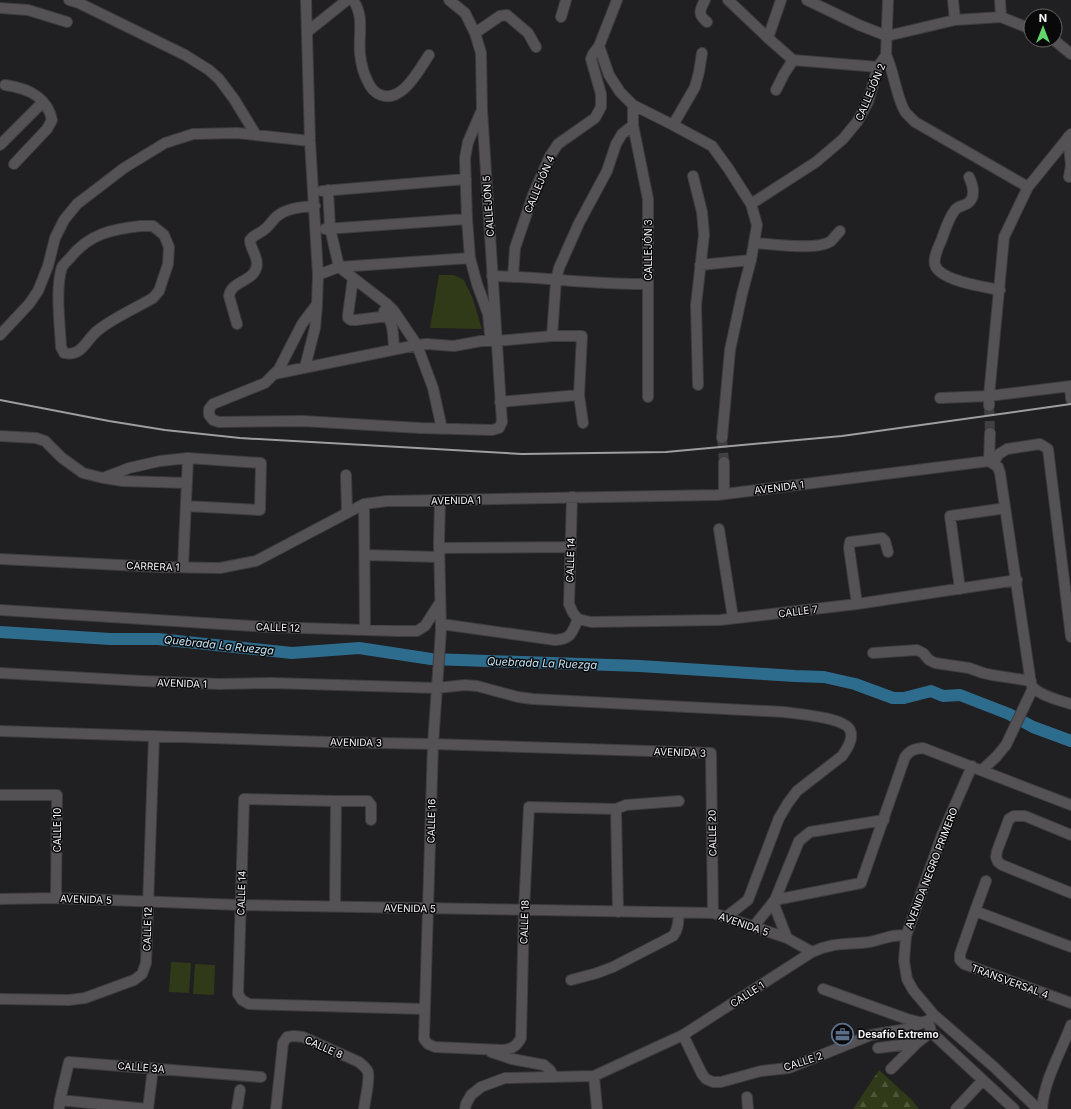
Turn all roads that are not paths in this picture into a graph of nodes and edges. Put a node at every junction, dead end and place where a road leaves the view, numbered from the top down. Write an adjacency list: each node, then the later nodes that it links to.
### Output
1 (69, 0): 43 (street)
2 (306, 0): 23 (street)
3 (347, 0): 23 (street)
4 (353, 0): 32 (street)
5 (449, 0): 24 (street, CALLEJÓN 5)
6 (566, 0): 17 (street)
7 (617, 0): 27 (street, CALLEJÓN 4)
8 (705, 0): 21 (street)
9 (728, 0): 26 (street)
10 (781, 0): 26 (street)
11 (806, 0): 15 (street)
12 (888, 0): 25 (street, CALLEJÓN 2)
13 (953, 0): 19 (street)
14 (1000, 0): 18 (street)
15 (828, 4): 25 (street)
16 (0, 8): 20 (street)
17 (561, 17)
18 (1001, 17): 19 (street); 22 (street)
19 (955, 20): 25 (street)
20 (67, 22)
21 (707, 22)
22 (1023, 26)
23 (307, 32): 45 (street)
24 (476, 33): 28 (street); 40 (street, CALLEJÓN 5)
25 (887, 36): 33 (street, CALLEJÓN 2)
26 (768, 38): 34 (street)
27 (599, 46): 39 (street); 71 (street, CALLEJÓN 4)
28 (536, 47)
29 (1063, 47): 31 (street)
30 (702, 53): 42 (street)
31 (1071, 54)
32 (429, 55)
33 (886, 55): 35 (street, CALLEJÓN 2); 53 (street)
34 (793, 60): 35 (street); 37 (street)
35 (878, 67): 56 (street, CALLEJÓN 2)
36 (5, 85): 38 (street)
37 (776, 90)
38 (43, 102): 46 (street); 47 (street)
39 (633, 105): 41 (street, CALLEJÓN 3); 42 (street)
40 (482, 110): 52 (street); 70 (street, CALLEJÓN 5)
41 (633, 125): 73 (street); 74 (street, CALLEJÓN 3)
42 (673, 125): 56 (street)
43 (256, 135): 45 (street); 64 (street)
44 (1070, 135): 48 (street); 53 (street)
45 (310, 141): 55 (street)
46 (0, 145)
47 (14, 164)
48 (1071, 165): 51 (street)
49 (693, 176): 66 (street)
50 (969, 177): 75 (street)
51 (1069, 177)
52 (466, 179): 54 (street); 58 (street)
53 (1028, 186): 75 (street)
54 (328, 190): 55 (street); 59 (street)
55 (314, 191): 57 (street)
56 (751, 204): 62 (street)
57 (315, 206): 60 (street); 78 (street)
58 (467, 219): 59 (street); 63 (street)
59 (330, 228): 60 (street); 68 (street)
60 (316, 229): 69 (street)
61 (840, 231): 62 (street)
62 (755, 243): 65 (street)
63 (470, 258): 68 (street); 81 (street)
64 (49, 260): 67 (street); 79 (street)
65 (751, 260): 66 (street); 98 (street)
66 (700, 264): 86 (street)
67 (63, 266): 67 (street)
68 (339, 267): 69 (street); 72 (street)
69 (318, 275): 76 (street)
70 (492, 276): 71 (street); 81 (street, CALLEJÓN 5)
71 (513, 277): 73 (street)
72 (353, 278): 77 (street); 77 (street)
73 (556, 280): 74 (street); 80 (street)
74 (648, 284): 89 (street, CALLEJÓN 3)
75 (1000, 290): 92 (street)
76 (317, 304): 84 (street); 85 (street)
77 (393, 319): 82 (street); 83 (street)
78 (237, 324)
79 (0, 335)
80 (552, 336): 81 (street); 88 (street)
81 (494, 341): 82 (street); 93 (street, CALLEJÓN 5)
82 (417, 345): 83 (street); 95 (street)
83 (394, 349): 84 (street)
84 (305, 367): 85 (street)
85 (274, 374): 95 (street)
86 (698, 386)
87 (1070, 386): 91 (street); 92 (street)
88 (579, 395): 93 (street); 94 (street)
89 (648, 397)
90 (940, 398): 92 (street)
91 (1071, 399)
92 (989, 401)
93 (500, 402): 95 (street, CALLEJÓN 5)
94 (583, 424)
95 (442, 429)
96 (990, 433): 101 (street)
97 (0, 436): 103 (street)
98 (722, 438)
99 (188, 458): 103 (street); 104 (street); 109 (street)
100 (724, 462): 105 (street)
101 (991, 462): 105 (street, AVENIDA 1); 120 (street); 129 (street)
102 (346, 475): 111 (street)
103 (103, 478): 104 (street)
104 (187, 483): 109 (street)
105 (724, 494): 106 (street, AVENIDA 1)
106 (572, 498): 107 (street, AVENIDA 1); 114 (street, CALLE 14)
107 (440, 500): 108 (street, AVENIDA 1); 115 (street)
108 (364, 504): 111 (street, AVENIDA 1); 117 (street)
109 (186, 506): 119 (street)
110 (999, 509): 121 (street)
111 (347, 512): 113 (street, AVENIDA 1)
112 (719, 529): 125 (street)
113 (301, 538): 119 (street, CARRERA 1)
114 (571, 547): 115 (street); 126 (street, CALLE 14)
115 (439, 552): 117 (street); 122 (street)
116 (888, 552): 123 (street)
117 (365, 555): 128 (street)
118 (0, 559): 119 (street, CARRERA 1)
119 (183, 567)
120 (1017, 580): 121 (street, CALLE 7); 133 (street)
121 (960, 589): 123 (street, CALLE 7)
122 (440, 602): 127 (street, CALLE 16); 128 (street, CALLE 12)
123 (857, 604): 125 (street, CALLE 7)
124 (0, 610): 128 (street, CALLE 12)
125 (733, 618): 126 (street, CALLE 7)
126 (578, 619): 127 (street)
127 (441, 627): 132 (street, CALLE 16)
128 (365, 630)
129 (1071, 637)
130 (873, 653): 133 (street)
131 (0, 673): 132 (street, AVENIDA 1)
132 (438, 684): 137 (street, CALLE 16); 163 (street, AVENIDA 1)
133 (1032, 684): 134 (street); 140 (street)
134 (1071, 704)
135 (0, 731): 136 (street, AVENIDA 3)
136 (154, 736): 137 (street, AVENIDA 3); 153 (street, CALLE 12)
137 (434, 744): 138 (street, AVENIDA 3); 157 (street, CALLE 16)
138 (711, 753): 162 (street, CALLE 20)
139 (972, 766): 140 (street); 147 (street); 165 (street, AVENIDA NEGRO PRIMERO)
140 (982, 770): 144 (street)
141 (0, 795): 151 (street, CALLE 10)
142 (336, 800): 146 (street); 155 (street, CALLE 14); 156 (street)
143 (679, 801): 145 (street)
144 (1071, 805)
145 (616, 809): 158 (street, CALLE 18); 160 (street)
146 (371, 820)
147 (884, 820): 154 (street); 154 (street)
148 (1071, 835): 150 (street)
149 (986, 881): 159 (street, TRANSVERSAL 4)
150 (1071, 893)
151 (56, 898): 152 (street, AVENIDA 5); 153 (street, AVENIDA 5)
152 (0, 899)
153 (147, 901): 155 (street, AVENIDA 5); 171 (street, CALLE 12)
154 (774, 901): 164 (street); 166 (street)
155 (240, 905): 156 (street, AVENIDA 5); 173 (street, CALLE 14)
156 (335, 906): 157 (street, AVENIDA 5)
157 (429, 908): 158 (street, AVENIDA 5); 173 (street, CALLE 16)
158 (524, 910): 160 (street, AVENIDA 5); 180 (street, CALLE 18)
159 (975, 911): 167 (street); 172 (street, TRANSVERSAL 4)
160 (618, 912): 161 (street, AVENIDA 5)
161 (679, 913): 162 (street, AVENIDA 5); 169 (street)
162 (713, 913): 163 (street, AVENIDA 5)
163 (726, 917): 164 (street, AVENIDA 5)
164 (754, 926): 166 (street, AVENIDA 5)
165 (906, 936): 168 (street, CALLE 1); 174 (street, AVENIDA NEGRO PRIMERO)
166 (787, 938): 168 (street, AVENIDA 5)
167 (1071, 947)
168 (812, 952): 177 (street, CALLE 1)
169 (571, 980)
170 (824, 989): 174 (street)
171 (0, 999)
172 (1071, 1003)
173 (425, 1010): 180 (street, CALLE 16)
174 (929, 1019): 176 (street); 177 (street, CALLE 2); 199 (street, AVENIDA NEGRO PRIMERO)
175 (1071, 1025): 200 (street)
176 (931, 1032): 178 (street); 186 (street)
177 (683, 1035): 183 (street, CALLE 1)
178 (917, 1043): 179 (street); 182 (street)
179 (878, 1048)
180 (484, 1049): 185 (street)
181 (153, 1068): 184 (street, CALLE 3A); 189 (street, CALLE 3A); 190 (street)
182 (891, 1069)
183 (594, 1076): 185 (street, CALLE 1); 195 (street)
184 (261, 1077)
185 (554, 1077): 194 (street, CALLE 1)
186 (983, 1080): 197 (street); 198 (street)
187 (240, 1090): 191 (street)
188 (747, 1097): 196 (street)
189 (60, 1104): 190 (street)
190 (147, 1109)
191 (237, 1109)
192 (276, 1109): 193 (street, CALLE 8)
193 (364, 1109)
194 (465, 1109)
195 (597, 1109)
196 (748, 1109)
197 (956, 1109)
198 (1014, 1109)
199 (1038, 1109)
200 (1042, 1109)

